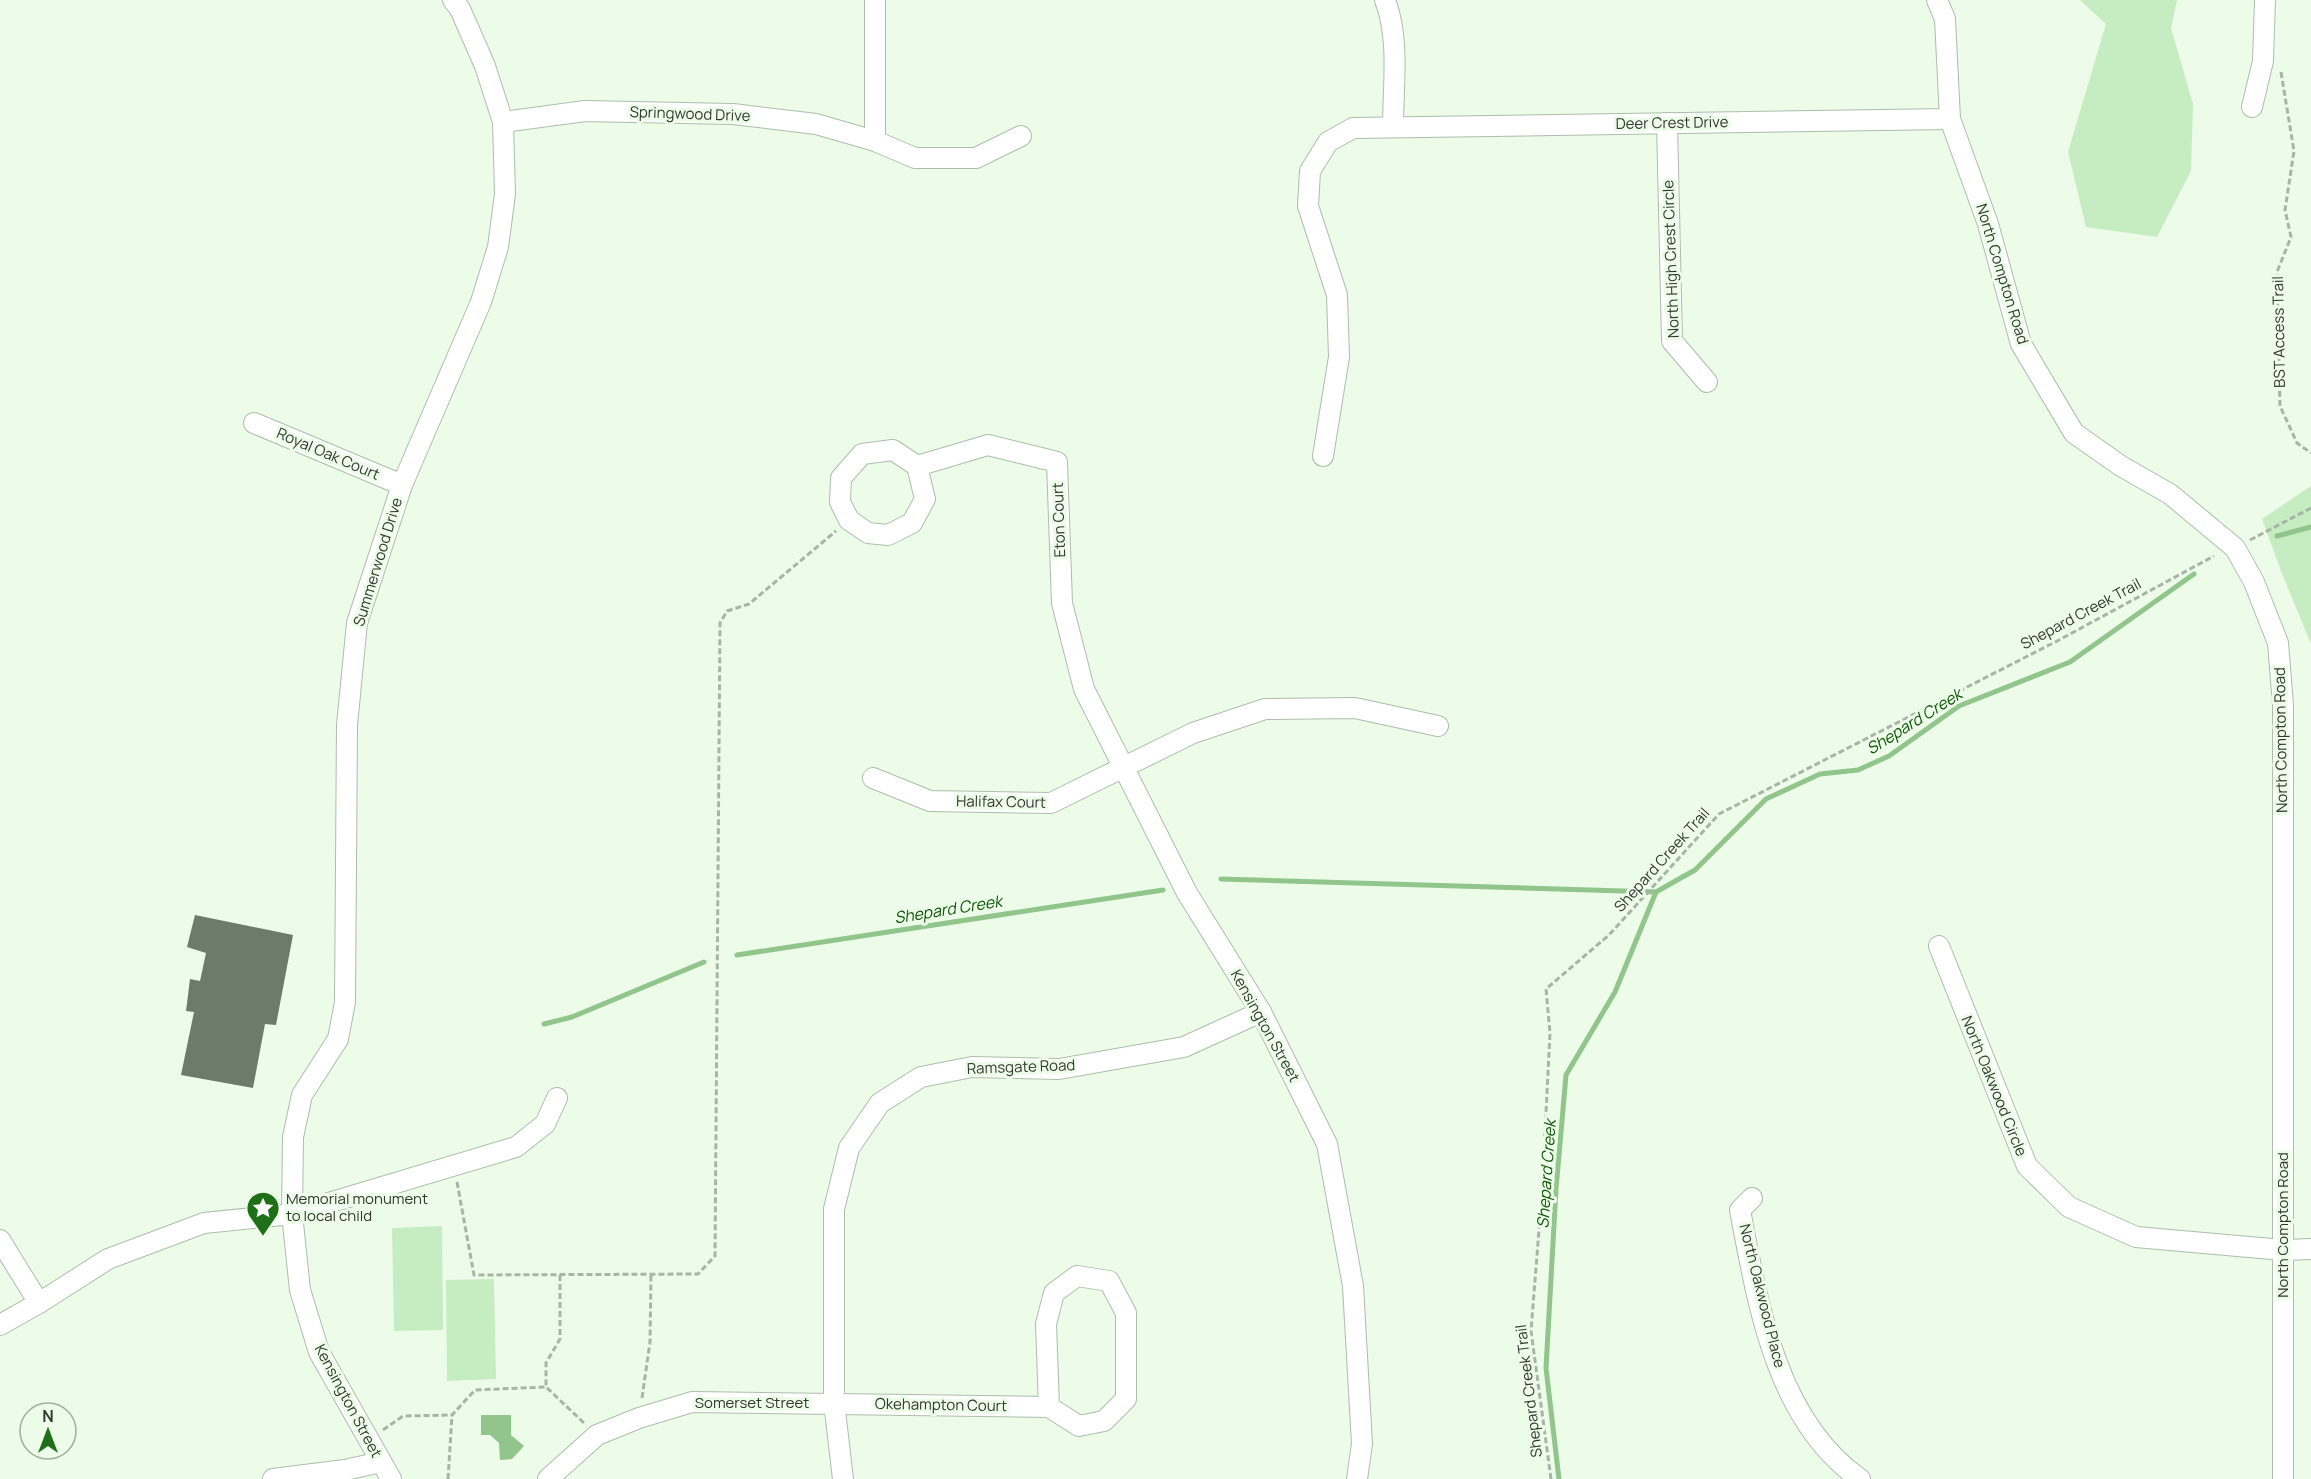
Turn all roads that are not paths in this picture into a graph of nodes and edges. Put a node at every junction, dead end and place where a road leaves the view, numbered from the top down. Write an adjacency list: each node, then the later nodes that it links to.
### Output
1 (453, 0): 8 (street, Summerwood Drive)
2 (875, 0): 12 (street)
3 (1385, 0): 10 (street)
4 (1937, 0): 7 (street, North Compton Road)
5 (2265, 0): 6 (street)
6 (2252, 107)
7 (1950, 119): 9 (street, Deer Crest Drive); 29 (street, North Compton Road)
8 (503, 122): 12 (street, Springwood Drive); 17 (street, Summerwood Drive)
9 (1666, 123): 10 (street, Deer Crest Drive); 13 (street, North High Crest Circle)
10 (1393, 127): 15 (street, Deer Crest Drive)
11 (1021, 136): 12 (street, Springwood Drive)
12 (874, 141)
13 (1707, 382)
14 (254, 423): 17 (street, Royal Oak Court)
15 (1323, 456)
16 (917, 466): 16 (street); 18 (street, Eton Court)
17 (402, 485): 26 (street, Summerwood Drive)
18 (1062, 603): 20 (street, Kensington Street)
19 (1438, 726): 20 (street, Halifax Court)
20 (1124, 767): 21 (street, Halifax Court); 23 (street, Kensington Street)
21 (873, 778)
22 (1939, 946): 29 (street, North Oakwood Circle)
23 (1261, 1012): 32 (street, Ramsgate Road); 38 (street, Kensington Street)
24 (557, 1098): 26 (street)
25 (1752, 1198): 39 (street, North Oakwood Place)
26 (292, 1214): 30 (street); 34 (street, Kensington Street)
27 (0, 1240): 30 (street)
28 (2311, 1249): 29 (street, North Oakwood Circle)
29 (2283, 1250): 40 (street, North Compton Road)
30 (39, 1303): 31 (street)
31 (0, 1325)
32 (834, 1402): 33 (street, Okehampton Court); 36 (street, Somerset Street); 37 (street, Ramsgate Road)
33 (1049, 1407): 33 (street)
34 (386, 1471): 35 (street)
35 (273, 1479)
36 (548, 1479)
37 (843, 1479)
38 (1357, 1479)
39 (1860, 1479)
40 (2283, 1479)

